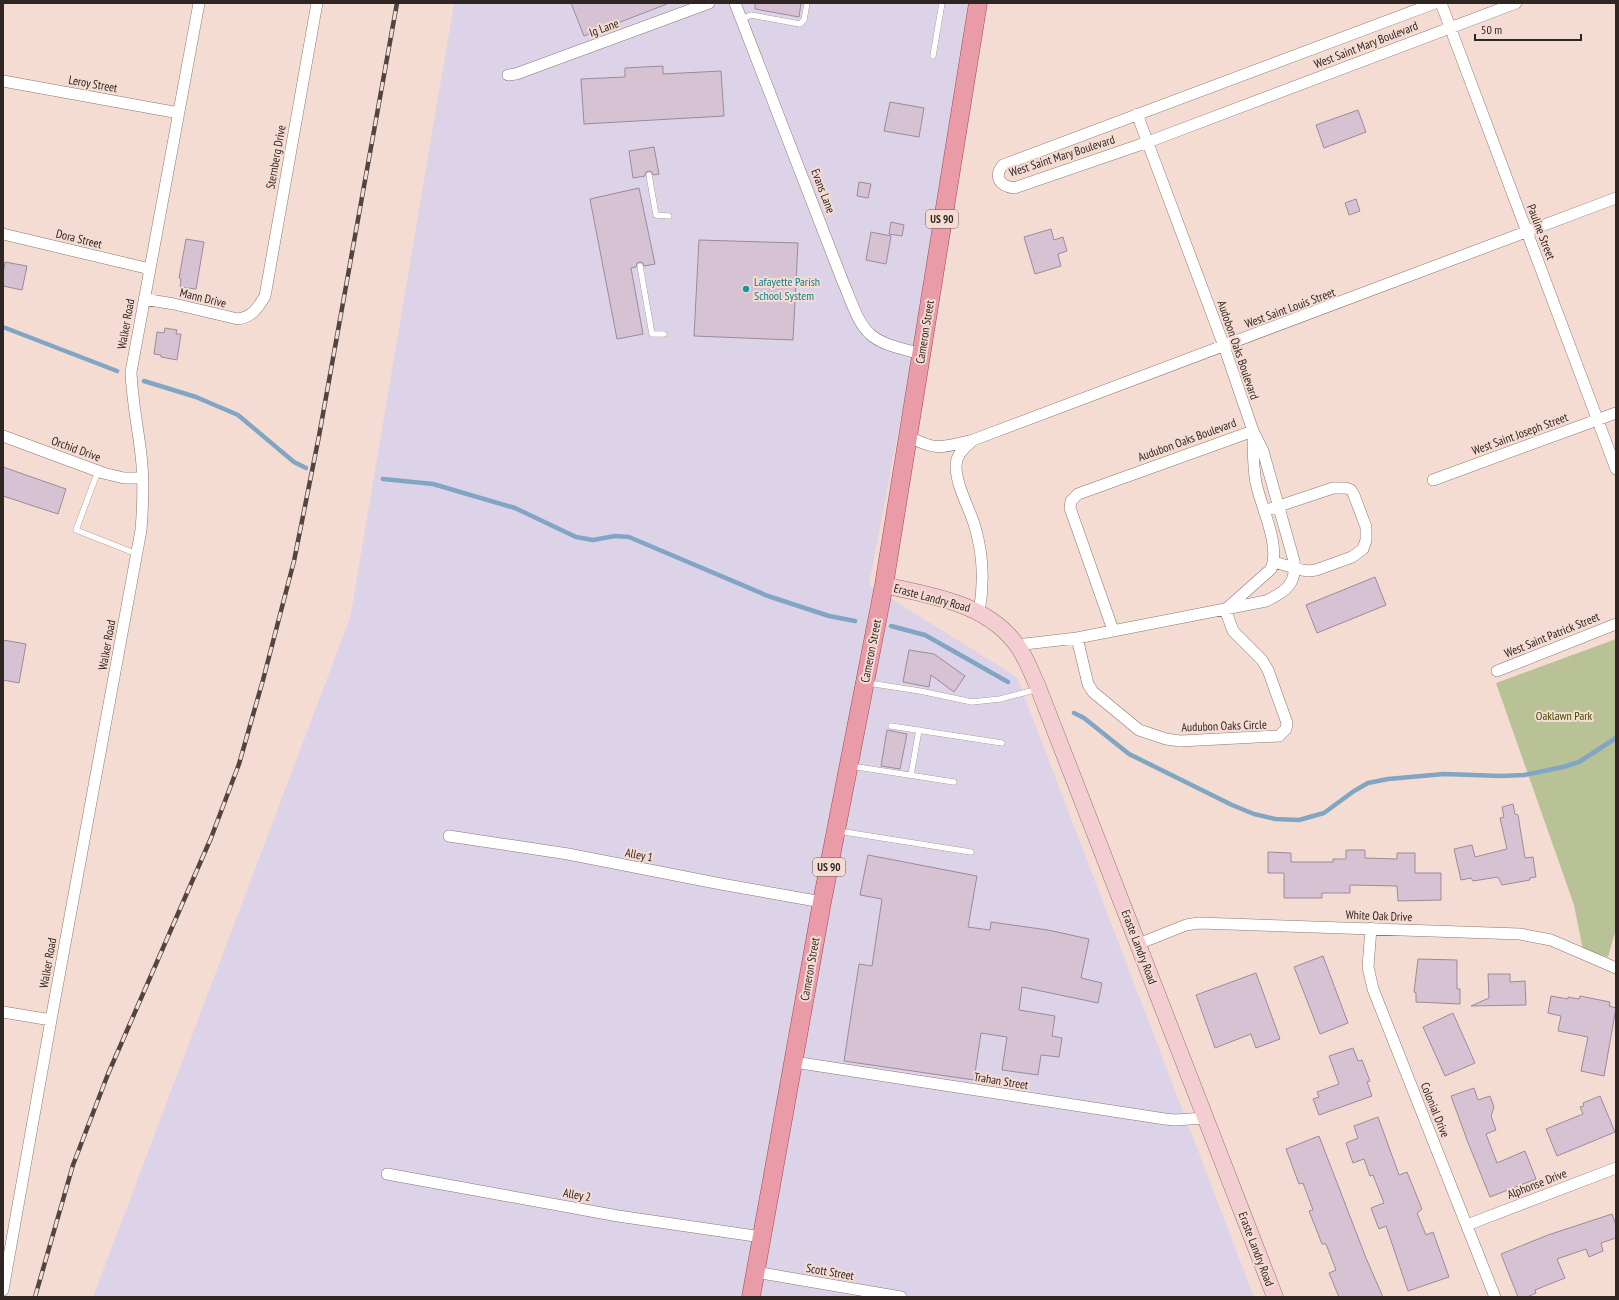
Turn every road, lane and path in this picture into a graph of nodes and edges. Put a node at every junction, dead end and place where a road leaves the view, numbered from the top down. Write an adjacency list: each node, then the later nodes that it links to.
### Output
1 (199, 3): 16 (street, Walker Road)
2 (317, 3): 27 (street, Sternberg Drive)
3 (709, 3): 14 (street, Ig Lane)
4 (736, 3): 11 (street, Evans Lane)
5 (807, 3): 11 (lane)
6 (942, 3): 13 (lane)
7 (978, 3): 30 (main road, Cameron Street / US 90)
8 (1435, 3): 17 (street, West Saint Mary Boulevard)
9 (1441, 3): 12 (street, Pauline Street)
10 (1516, 3): 12 (street, West Saint Mary Boulevard)
11 (742, 19): 30 (street, Evans Lane)
12 (1450, 27): 18 (street, West Saint Mary Boulevard); 22 (street, Pauline Street)
13 (933, 56)
14 (508, 76)
15 (3, 81): 16 (street, Leroy Street)
16 (179, 113): 25 (street, Walker Road)
17 (1137, 114): 18 (street); 18 (street, West Saint Mary Boulevard)
18 (1148, 142): 29 (street, Audobon Oaks Boulevard)
19 (649, 175): 21 (lane)
20 (1616, 198): 22 (street, West Saint Louis Street)
21 (669, 216)
22 (1527, 232): 29 (street, West Saint Louis Street); 32 (street, Pauline Street)
23 (3, 234): 25 (street, Dora Street)
24 (640, 266): 28 (lane)
25 (150, 269): 26 (street, Walker Road)
26 (144, 299): 27 (street, Mann Drive); 39 (street, Walker Road)
27 (254, 313)
28 (664, 334)
29 (1224, 346): 33 (street, Audobon Oaks Boulevard); 36 (street, West Saint Louis Street)
30 (921, 354): 35 (main road, Cameron Street / US 90)
31 (1616, 413): 32 (street, West Saint Joseph Street)
32 (1598, 420): 37 (street, Pauline Street); 40 (street, West Saint Joseph Street)
33 (1253, 431): 41 (street, Audobon Oaks Boulevard); 42 (street, Audubon Oaks Boulevard); 50 (street, Audubon Oaks Boulevard)
34 (3, 436): 38 (street, Orchid Drive)
35 (908, 436): 36 (street); 46 (main road, Cameron Street / US 90)
36 (973, 440): 48 (street, Eraste Landry Road)
37 (1616, 469)
38 (98, 471): 39 (street, Orchid Drive); 43 (lane)
39 (142, 478): 43 (street, Walker Road)
40 (1433, 480)
41 (1280, 506): 42 (street); 45 (street, Audobon Oaks Boulevard); 45 (street)
42 (1264, 511): 44 (street, Audubon Oaks Boulevard)
43 (137, 554): 70 (street, Walker Road)
44 (1274, 562): 45 (street); 47 (street)
45 (1295, 568): 47 (street)
46 (884, 586): 48 (street, Eraste Landry Road); 54 (main road, Cameron Street / US 90)
47 (1225, 609): 50 (street); 51 (street, Audubon Oaks Circle)
48 (979, 612): 52 (street, Eraste Landry Road)
49 (1616, 624): 53 (street, West Saint Patrick Street)
50 (1113, 630): 51 (street)
51 (1077, 638): 52 (street)
52 (1016, 645): 55 (street, Eraste Landry Road)
53 (1497, 671)
54 (865, 683): 55 (lane); 59 (main road, Cameron Street / US 90)
55 (1038, 689): 67 (street, Eraste Landry Road)
56 (890, 726): 57 (lane)
57 (918, 730): 58 (lane); 60 (lane)
58 (1002, 743)
59 (849, 766): 60 (lane); 62 (main road, Cameron Street / US 90)
60 (911, 775): 61 (lane)
61 (954, 782)
62 (836, 831): 64 (lane); 65 (main road, Cameron Street / US 90)
63 (450, 836): 65 (street, Alley 1)
64 (971, 852)
65 (822, 902): 71 (main road, Cameron Street / US 90)
66 (1371, 928): 67 (street, White Oak Drive); 68 (street, White Oak Drive); 75 (street, Colonial Drive)
67 (1138, 944): 72 (street, Eraste Landry Road)
68 (1616, 968)
69 (3, 1012): 70 (street)
70 (51, 1020): 78 (street, Walker Road)
71 (794, 1062): 72 (street, Trahan Street); 76 (main road, Cameron Street / US 90)
72 (1206, 1118): 81 (street, Eraste Landry Road)
73 (1616, 1168): 75 (street, Alphonse Drive)
74 (387, 1174): 76 (street, Alley 2)
75 (1467, 1225): 82 (street, Colonial Drive)
76 (762, 1237): 77 (main road, Cameron Street / US 90)
77 (755, 1272): 79 (main road, Cameron Street / US 90); 80 (street, Scott Street)
78 (3, 1290)
79 (751, 1297)
80 (901, 1297)
81 (1275, 1297)
82 (1495, 1297)

